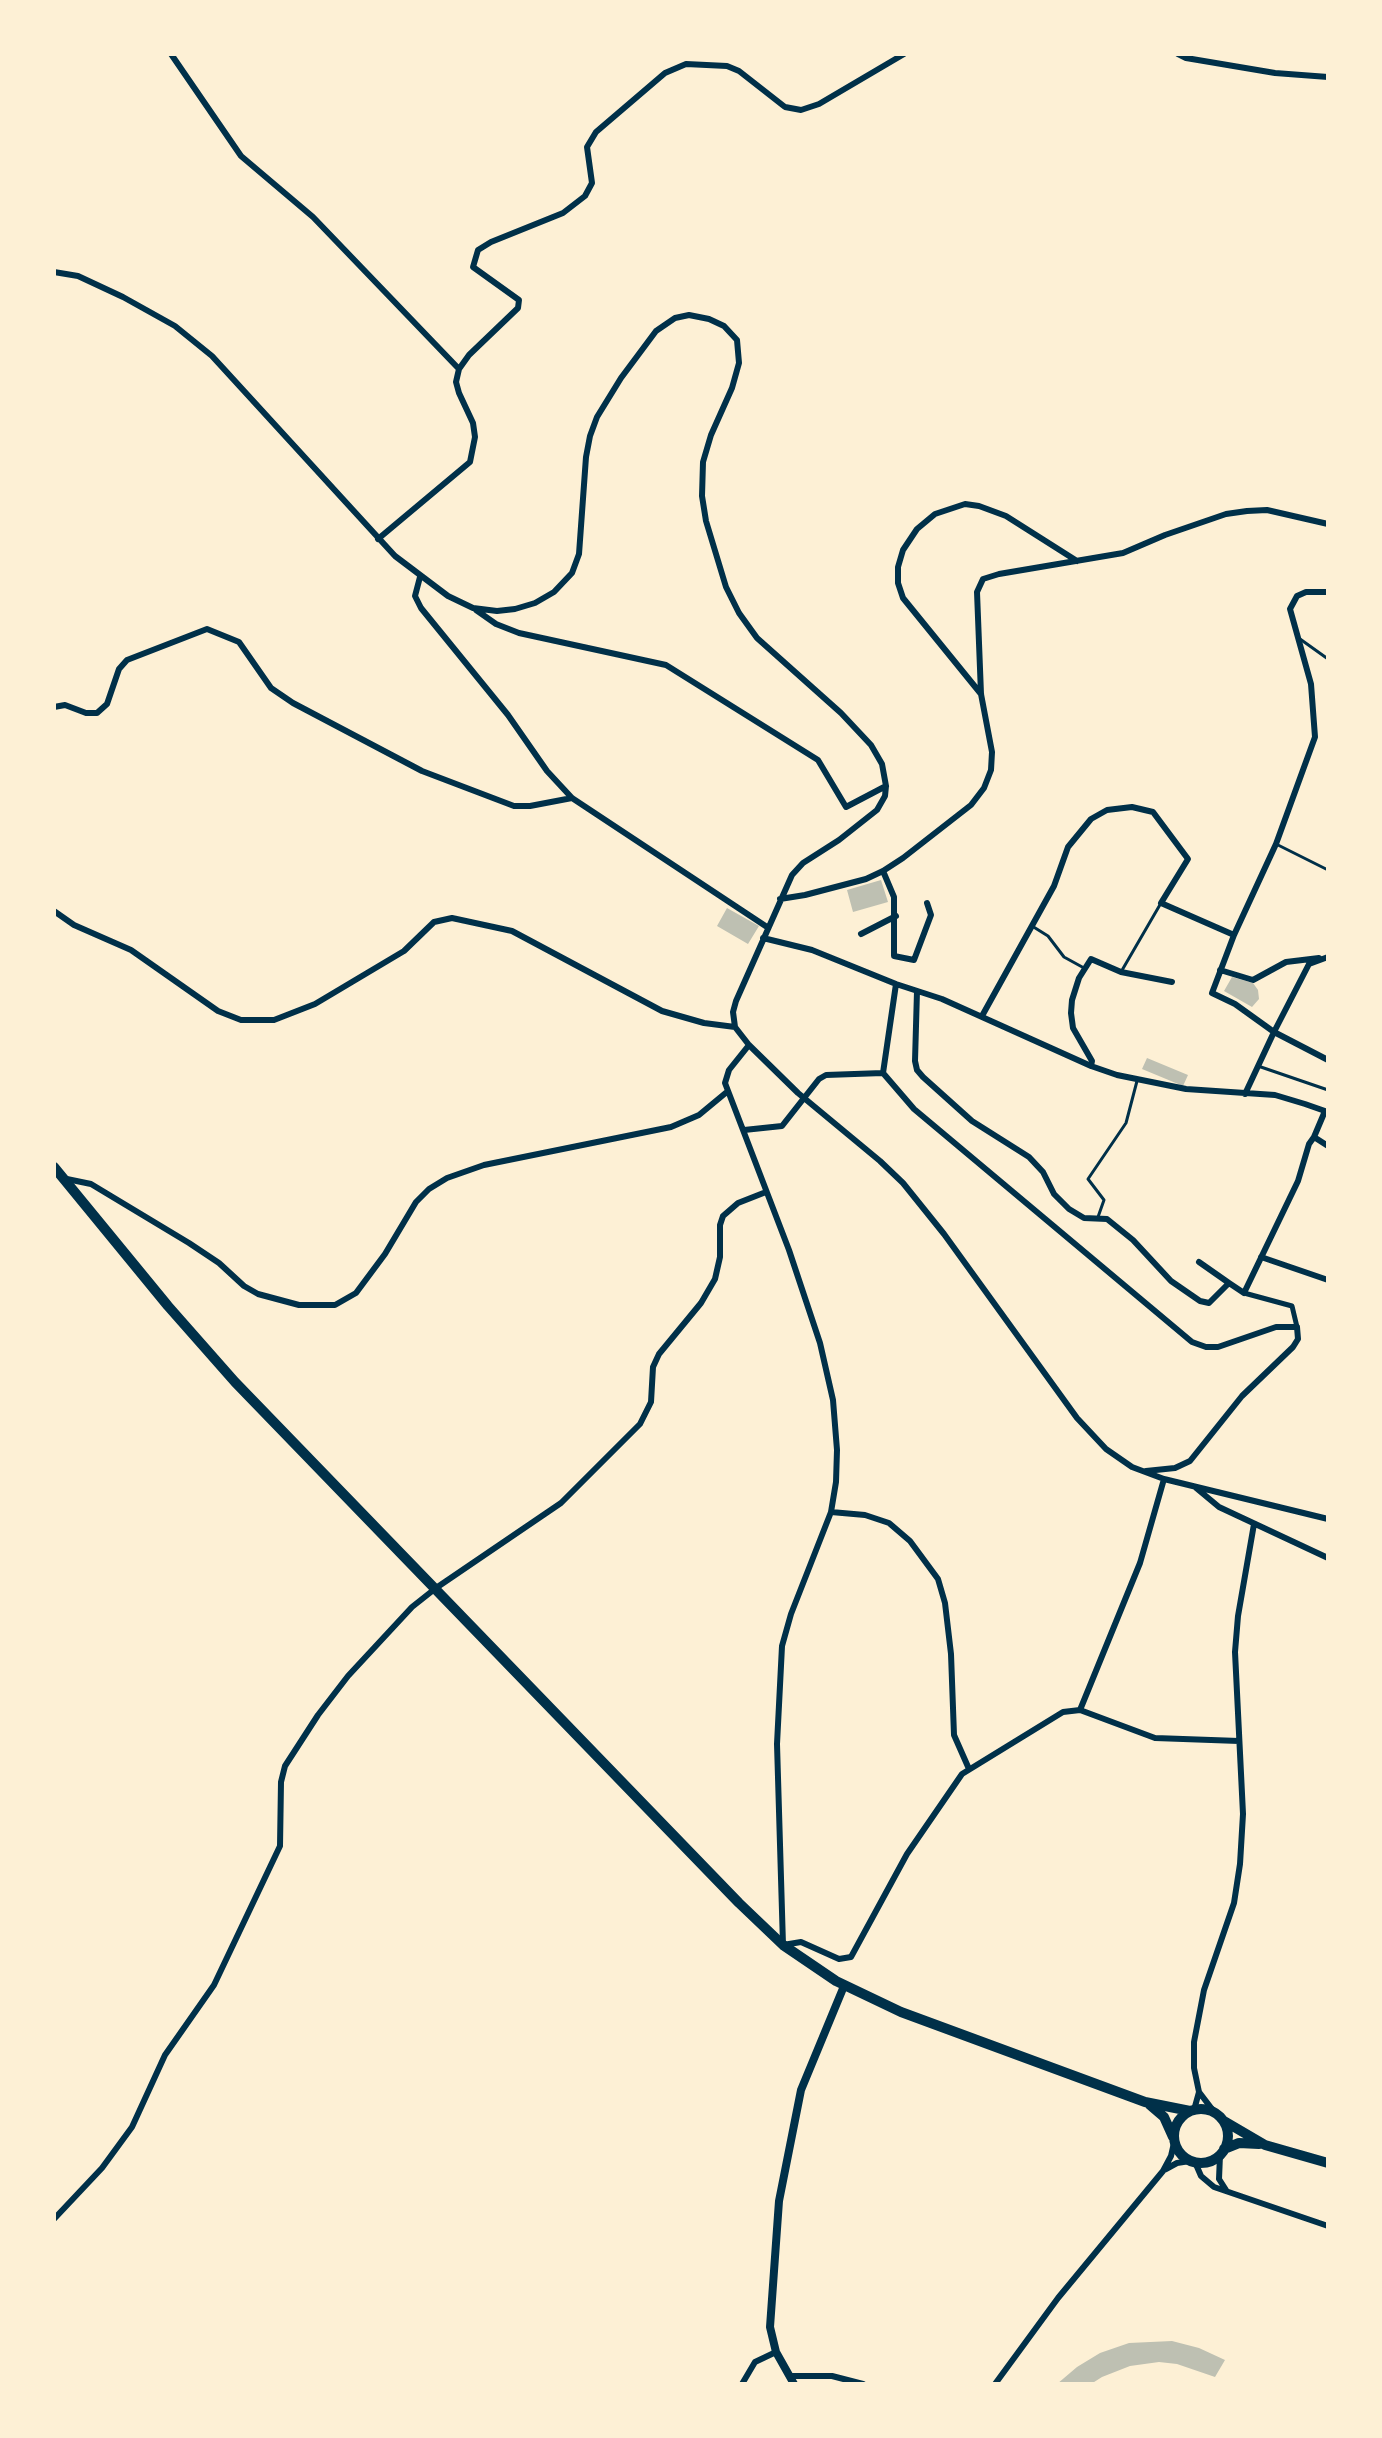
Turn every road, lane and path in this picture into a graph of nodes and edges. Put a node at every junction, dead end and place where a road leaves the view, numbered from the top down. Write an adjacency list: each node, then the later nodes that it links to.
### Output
1 (171, 54): 6 (street)
2 (904, 54): 6 (street)
3 (1178, 54): 4 (street)
4 (1328, 77)
5 (54, 272): 8 (street)
6 (459, 369): 8 (street)
7 (1328, 524): 9 (street)
8 (378, 539): 10 (street)
9 (1079, 562): 15 (street); 15 (street)
10 (420, 577): 12 (street); 18 (street)
11 (1328, 592): 13 (street)
12 (473, 608): 17 (street); 17 (street)
13 (1300, 639): 14 (lane); 19 (street)
14 (1328, 659)
15 (981, 694): 21 (street)
16 (54, 707): 18 (street)
17 (886, 786): 22 (street)
18 (572, 798): 28 (street)
19 (1276, 844): 20 (lane); 30 (street)
20 (1328, 870)
21 (883, 871): 22 (street); 26 (street)
22 (780, 899): 28 (street)
23 (927, 903): 26 (street)
24 (1161, 903): 27 (street); 30 (street); 35 (lane)
25 (54, 911): 40 (street)
26 (896, 916): 29 (street)
27 (1030, 925): 33 (lane); 39 (street)
28 (767, 927): 31 (street)
29 (861, 934)
30 (1234, 935): 34 (street)
31 (763, 938): 37 (street); 40 (street)
32 (1328, 957): 34 (street); 41 (street)
33 (1084, 968): 35 (street); 44 (street)
34 (1220, 970): 41 (street)
35 (1121, 972): 36 (street)
36 (1172, 982)
37 (896, 984): 38 (street); 46 (street)
38 (917, 991): 39 (street); 59 (street)
39 (982, 1016): 44 (street)
40 (735, 1027): 42 (street)
41 (1274, 1032): 43 (street); 45 (street)
42 (749, 1045): 49 (street); 51 (street)
43 (1328, 1060)
44 (1091, 1066): 47 (street)
45 (1258, 1066): 48 (lane); 50 (street)
46 (883, 1073): 51 (street); 65 (street)
47 (1138, 1080): 50 (street); 59 (lane)
48 (1328, 1090)
49 (728, 1091): 53 (street); 57 (street)
50 (1245, 1094): 52 (street)
51 (805, 1099): 53 (street); 66 (street)
52 (1326, 1109): 54 (street)
53 (744, 1130): 58 (street)
54 (1314, 1137): 55 (street); 60 (street)
55 (1328, 1146)
56 (54, 1167): 57 (main road)
57 (62, 1178): 73 (main road)
58 (766, 1192): 69 (street); 73 (street)
59 (1098, 1217): 63 (street)
60 (1261, 1257): 62 (street); 64 (street)
61 (1199, 1262): 63 (street)
62 (1328, 1280)
63 (1229, 1283): 64 (street)
64 (1244, 1293): 65 (street)
65 (1297, 1327): 66 (street)
66 (1143, 1472): 67 (street)
67 (1164, 1479): 68 (street); 74 (street)
68 (1195, 1487): 70 (street); 71 (street)
69 (831, 1512): 76 (street); 77 (street)
70 (1328, 1519)
71 (1254, 1524): 72 (street); 75 (street)
72 (1328, 1558)
73 (436, 1588): 77 (main road); 90 (street)
74 (1080, 1710): 75 (street); 76 (street)
75 (1239, 1741): 79 (street)
76 (969, 1769): 77 (street)
77 (783, 1945): 78 (main road)
78 (844, 1986): 80 (main road); 92 (street)
79 (1199, 2092): 81 (street); 82 (street)
80 (1145, 2102): 81 (main road); 83 (main road)
81 (1192, 2110): 82 (main road); 83 (main road)
82 (1219, 2116): 84 (main road); 85 (main road)
83 (1174, 2140): 86 (main road); 88 (street)
84 (1265, 2145): 85 (main road); 87 (main road)
85 (1222, 2152): 86 (main road); 89 (street)
86 (1192, 2162): 88 (street); 89 (street)
87 (1328, 2163)
88 (1163, 2171): 96 (street)
89 (1229, 2193): 91 (street)
90 (54, 2219)
91 (1328, 2226)
92 (776, 2352): 93 (street); 94 (street)
93 (793, 2380): 95 (street)
94 (742, 2384)
95 (863, 2384)
96 (995, 2384)

